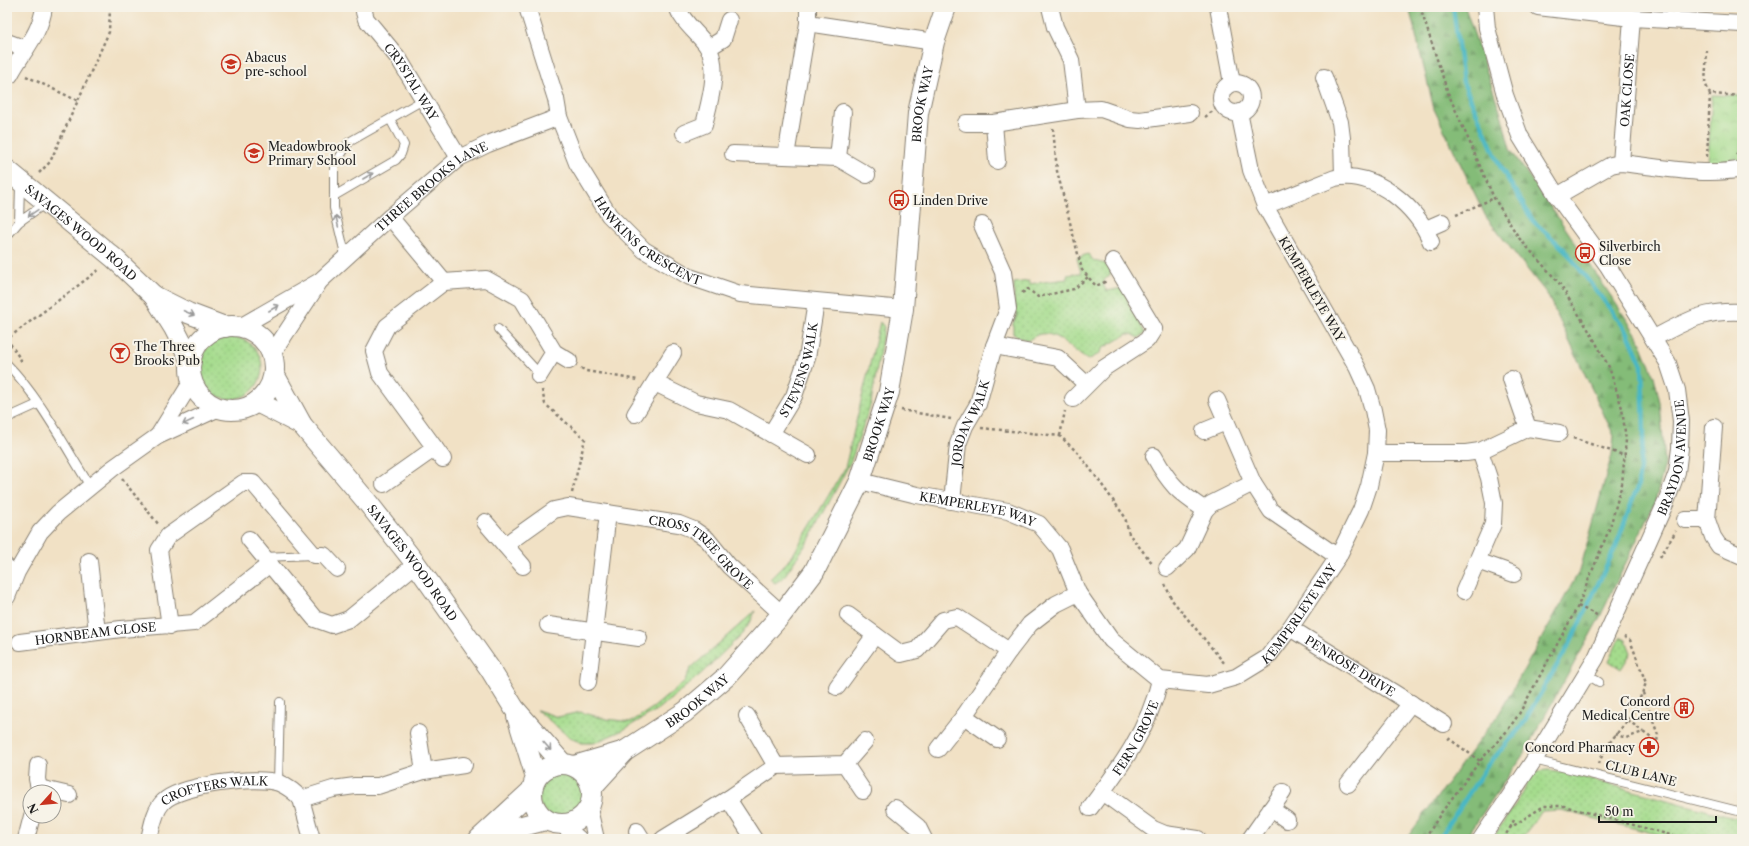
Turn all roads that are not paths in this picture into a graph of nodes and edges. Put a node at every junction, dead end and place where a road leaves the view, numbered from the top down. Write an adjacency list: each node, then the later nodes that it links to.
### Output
1 (44, 7): 19 (street)
2 (365, 7): 23 (street, CRYSTAL WAY)
3 (677, 7): 18 (street)
4 (808, 7): 14 (street)
5 (946, 7): 17 (street, BROOK WAY)
6 (1050, 7): 24 (street)
7 (1218, 7): 22 (street)
8 (1485, 7): 44 (street, BRAYDON AVENUE)
9 (1538, 7): 11 (street)
10 (531, 8): 27 (street, HAWKINS CRESCENT)
11 (1563, 8): 12 (street)
12 (1632, 18): 15 (street); 38 (street, OAK CLOSE)
13 (729, 20): 18 (street)
14 (808, 23): 17 (street); 34 (street)
15 (1742, 24)
16 (7, 42): 19 (street)
17 (934, 42): 58 (street, BROOK WAY)
18 (708, 48): 32 (street)
19 (26, 49): 20 (street)
20 (11, 72)
21 (1324, 77): 41 (street)
22 (1232, 83): 26 (street); 26 (street)
23 (423, 100): 29 (lane); 35 (street, CRYSTAL WAY)
24 (1077, 110): 28 (street); 30 (street)
25 (843, 112): 36 (street)
26 (1239, 112): 46 (street, KEMPERLEYE WAY)
27 (559, 117): 35 (street, THREE BROOKS LANE); 57 (street, HAWKINS CRESCENT)
28 (1195, 117)
29 (390, 119): 43 (lane); 43 (lane, one-way to 29)
30 (994, 123): 31 (street); 37 (street)
31 (966, 124)
32 (684, 133)
33 (733, 154): 34 (street)
34 (786, 156): 36 (street)
35 (459, 158): 47 (street, THREE BROOKS LANE)
36 (838, 158): 40 (street)
37 (997, 161)
38 (1621, 163): 39 (street); 44 (street)
39 (1742, 169)
40 (867, 175)
41 (1343, 176): 46 (street); 49 (street)
42 (18, 179): 45 (street, SAVAGES WOOD ROAD); 48 (lane)
43 (334, 196): 52 (lane, one-way to 43)
44 (1557, 196): 62 (street, BRAYDON AVENUE)
45 (47, 203): 48 (lane, one-way to 48); 56 (street, SAVAGES WOOD ROAD)
46 (1265, 206): 92 (street, KEMPERLEYE WAY)
47 (390, 217): 52 (street, THREE BROOKS LANE); 55 (street)
48 (19, 222): 51 (lane)
49 (1442, 222)
50 (982, 225): 63 (street, JORDAN WALK)
51 (7, 236)
52 (346, 259): 54 (street, THREE BROOKS LANE)
53 (1113, 261): 75 (street)
54 (320, 282): 60 (street, THREE BROOKS LANE, one-way to 54); 65 (street, THREE BROOKS LANE)
55 (444, 282): 64 (street); 97 (street)
56 (154, 296): 60 (street, SAVAGES WOOD ROAD, one-way to 60); 68 (street, SAVAGES WOOD ROAD)
57 (816, 302): 58 (street, HAWKINS CRESCENT); 89 (street, STEVENS WALK)
58 (903, 309): 95 (street, BROOK WAY)
59 (1742, 312): 62 (street)
60 (232, 327): 65 (street); 68 (street)
61 (498, 329): 71 (lane)
62 (1654, 338): 147 (street, BRAYDON AVENUE)
63 (994, 346): 75 (street); 99 (street, JORDAN WALK)
64 (554, 352): 67 (street); 71 (street)
65 (272, 354): 70 (street)
66 (672, 354): 74 (street)
67 (569, 360)
68 (191, 361): 73 (street)
69 (10, 367): 79 (lane)
70 (274, 374): 78 (street); 84 (street, SAVAGES WOOD ROAD)
71 (539, 376)
72 (1511, 379): 86 (street)
73 (192, 381): 80 (street); 90 (street)
74 (654, 383): 81 (street); 89 (street)
75 (1086, 384): 76 (street)
76 (1073, 399)
77 (1217, 400): 83 (street)
78 (257, 402): 80 (street); 84 (street, SAVAGES WOOD ROAD)
79 (38, 404): 82 (lane); 98 (lane)
80 (219, 408): 90 (street, one-way to 90)
81 (635, 414)
82 (7, 418)
83 (1226, 422): 87 (street); 96 (street)
84 (302, 425): 113 (street, SAVAGES WOOD ROAD)
85 (1714, 427): 103 (street)
86 (1528, 428): 88 (street); 91 (street)
87 (1204, 431)
88 (1559, 433)
89 (771, 434): 93 (street)
90 (158, 436): 98 (street)
91 (1480, 451): 92 (street); 110 (street)
92 (1376, 453): 109 (street, KEMPERLEYE WAY)
93 (808, 456)
94 (1154, 456): 100 (street)
95 (860, 481): 99 (street, KEMPERLEYE WAY); 122 (street, BROOK WAY)
96 (1253, 483): 100 (street); 109 (street)
97 (384, 484)
98 (90, 486): 115 (street)
99 (952, 502): 120 (street, KEMPERLEYE WAY)
100 (1205, 510): 117 (street)
101 (608, 513): 106 (street, CROSS TREE GROVE); 122 (street, CROSS TREE GROVE); 128 (street)
102 (1685, 520): 103 (street)
103 (1707, 520): 108 (street)
104 (485, 522): 106 (street)
105 (249, 539): 112 (street)
106 (505, 545): 114 (street)
107 (314, 556): 112 (lane, HORNBEAM CLOSE); 116 (street, HORNBEAM CLOSE); 125 (street, HORNBEAM CLOSE)
108 (1742, 556)
109 (1338, 557): 126 (street, KEMPERLEYE WAY)
110 (1477, 560): 118 (street); 119 (street)
111 (89, 561): 127 (street)
112 (267, 561): 113 (street); 125 (street, HORNBEAM CLOSE)
113 (416, 564): 138 (street, SAVAGES WOOD ROAD)
114 (523, 566)
115 (12, 567): 121 (street)
116 (336, 569)
117 (1162, 573)
118 (1514, 574)
119 (1464, 591)
120 (1078, 593): 132 (street); 133 (street, KEMPERLEYE WAY)
121 (7, 598)
122 (782, 614): 146 (street, BROOK WAY)
123 (848, 615): 129 (street)
124 (548, 625): 128 (street)
125 (170, 626): 127 (street, HORNBEAM CLOSE)
126 (1290, 628): 133 (street, KEMPERLEYE WAY); 137 (street, PENROSE DRIVE)
127 (97, 632): 131 (street, HORNBEAM CLOSE)
128 (594, 632): 130 (street); 134 (street)
129 (875, 635): 132 (street); 135 (street)
130 (640, 638)
131 (20, 642)
132 (1009, 651): 140 (street)
133 (1160, 680): 160 (street, FERN GROVE)
134 (588, 682)
135 (838, 688)
136 (280, 702): 154 (lane)
137 (1411, 703): 141 (street, PENROSE DRIVE); 157 (street, PENROSE DRIVE)
138 (514, 708): 148 (street, SAVAGES WOOD ROAD, one-way to 148); 156 (street, SAVAGES WOOD ROAD)
139 (747, 716): 152 (street)
140 (964, 716): 143 (street); 145 (street)
141 (1444, 724)
142 (418, 733): 153 (street)
143 (997, 739)
144 (865, 741): 149 (street)
145 (938, 749)
146 (625, 751): 148 (street, BROOK WAY); 158 (street, BROOK WAY)
147 (1534, 760): 170 (lane, CLUB LANE); 185 (street, BRAYDON AVENUE)
148 (568, 764): 156 (street); 158 (street)
149 (845, 764): 152 (street); 159 (street)
150 (38, 765): 155 (street)
151 (464, 765): 153 (street)
152 (776, 766): 165 (street)
153 (424, 771): 164 (street)
154 (278, 783): 164 (street, CROFTERS WALK); 176 (street, CROFTERS WALK)
155 (38, 784)
156 (534, 784): 172 (street); 174 (street)
157 (1348, 784)
158 (592, 787): 168 (street)
159 (863, 792)
160 (1102, 792): 167 (street, FERN GROVE); 183 (street)
161 (1283, 792): 169 (street)
162 (62, 794): 163 (street)
163 (69, 795)
164 (301, 799): 177 (street)
165 (728, 799): 180 (street); 181 (street)
166 (895, 808): 182 (street)
167 (1090, 808)
168 (589, 809): 172 (street); 179 (street)
169 (1271, 809): 171 (street); 184 (street)
170 (1742, 812)
171 (1287, 820)
172 (554, 823): 174 (street); 178 (street)
173 (30, 824): 175 (street)
174 (480, 838)
175 (26, 839)
176 (149, 839)
177 (312, 839)
178 (579, 839)
179 (596, 839)
180 (663, 839)
181 (754, 839)
182 (924, 839)
183 (1198, 839)
184 (1250, 839)
185 (1481, 839)

